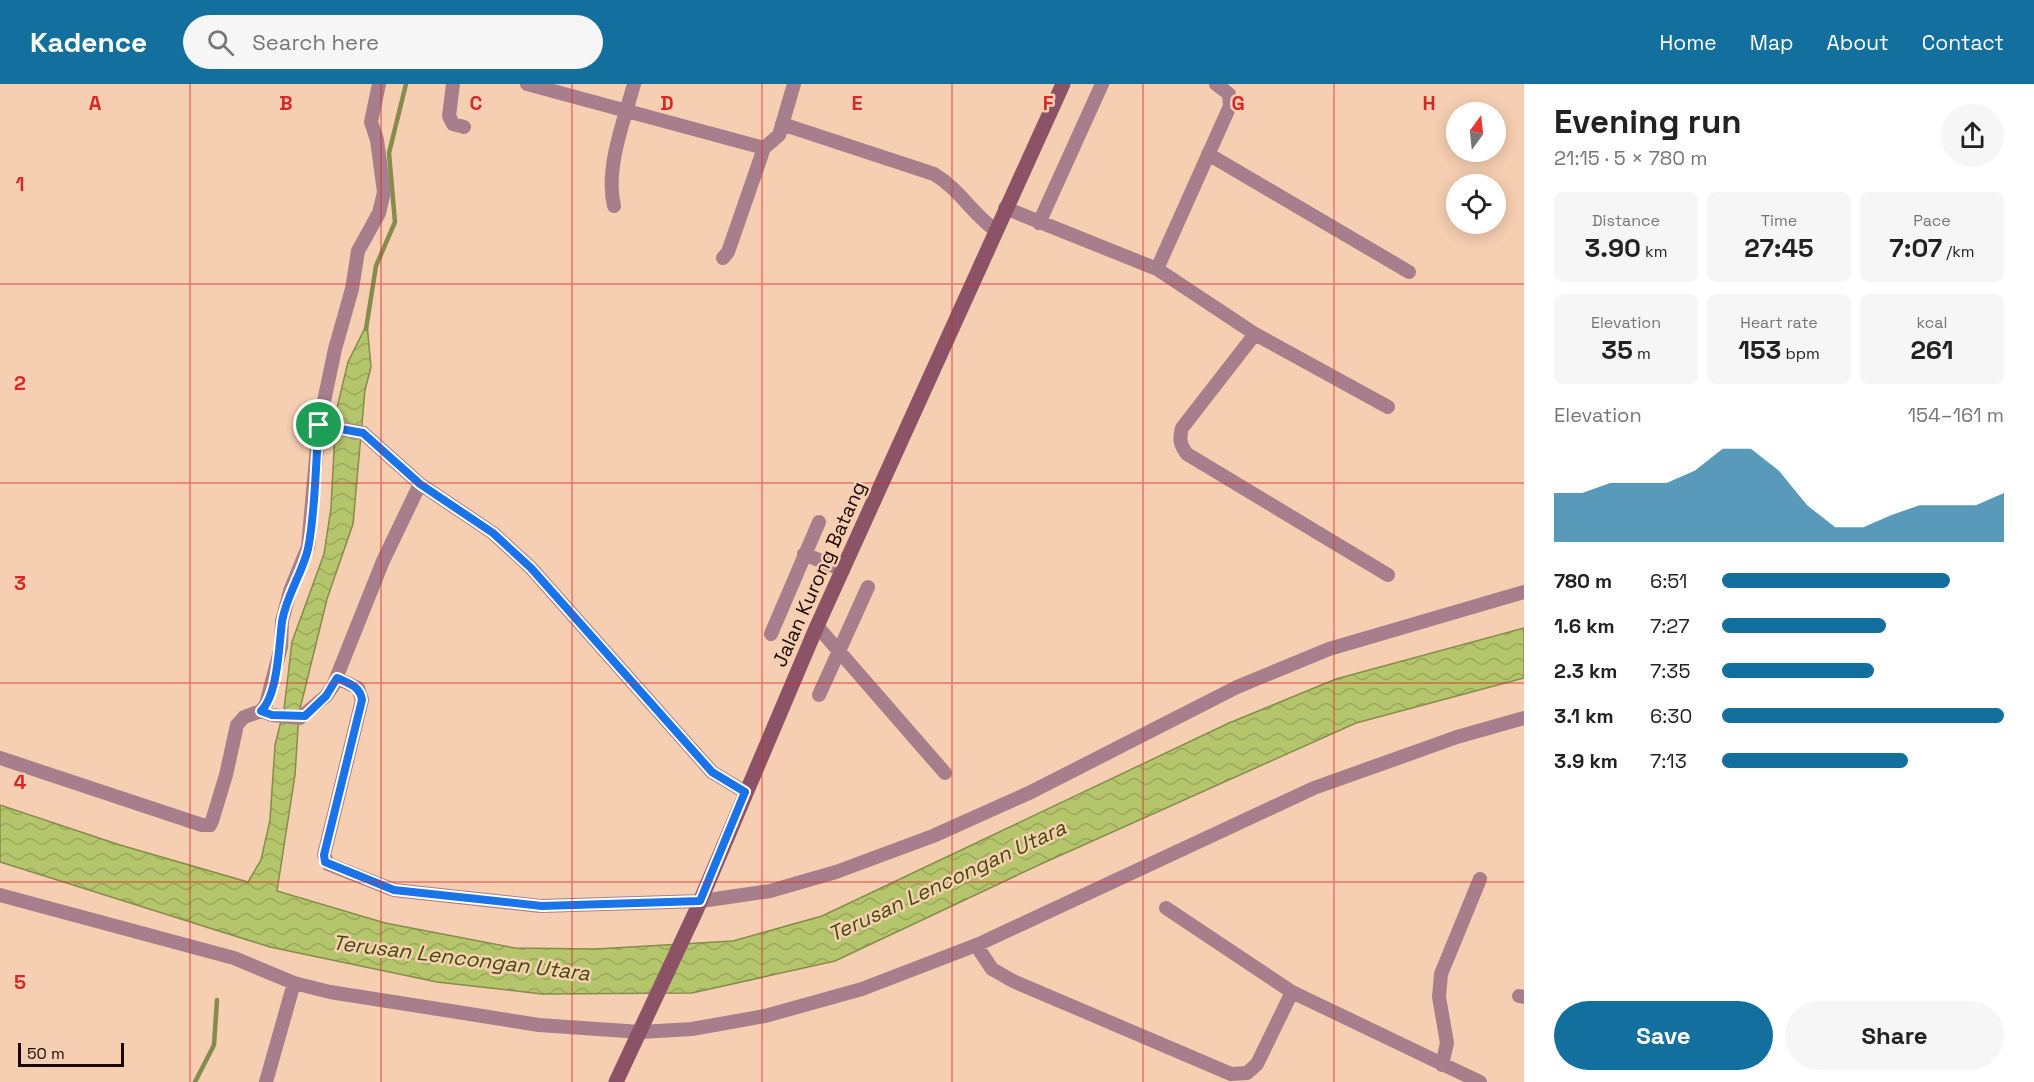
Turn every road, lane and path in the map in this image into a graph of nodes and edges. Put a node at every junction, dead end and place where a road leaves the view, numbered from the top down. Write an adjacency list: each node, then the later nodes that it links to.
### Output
1 (379, 84): 23 (street)
2 (453, 84): 11 (street)
3 (527, 84): 9 (street)
4 (634, 84): 9 (street)
5 (794, 84): 10 (street)
6 (1063, 84): 15 (street, Jalan Kurong Batang)
7 (1102, 84): 16 (street)
8 (1216, 84): 13 (street)
9 (627, 110): 12 (street); 14 (street)
10 (782, 123): 12 (street); 17 (street)
11 (464, 127)
12 (764, 148): 18 (street)
13 (1208, 154): 19 (street); 20 (street)
14 (614, 206)
15 (1005, 208): 16 (street); 17 (street, Jalan Kurong Batang)
16 (1039, 223): 19 (street)
17 (995, 230): 27 (street, Jalan Kurong Batang)
18 (723, 258)
19 (1157, 269): 21 (street)
20 (1409, 272)
21 (1255, 334): 22 (street); 28 (street)
22 (1388, 407)
23 (324, 426): 24 (street); 36 (street)
24 (420, 484): 34 (street); 40 (street)
25 (819, 522): 26 (street)
26 (804, 554): 27 (street); 32 (street)
27 (843, 570): 31 (street, Jalan Kurong Batang)
28 (1388, 575)
29 (868, 587): 33 (street)
30 (1524, 592): 43 (street)
31 (817, 626): 33 (street); 40 (street, Jalan Kurong Batang)
32 (771, 634)
33 (839, 653): 35 (street); 39 (street)
34 (337, 678): 36 (street); 43 (street)
35 (819, 695)
36 (261, 711): 38 (street)
37 (1524, 718): 45 (street)
38 (0, 758)
39 (945, 773)
40 (745, 792): 43 (street, Jalan Kurong Batang)
41 (1480, 879): 49 (street)
42 (0, 895): 46 (street)
43 (698, 906): 48 (street, Jalan Kurong Batang)
44 (1166, 908): 47 (street)
45 (976, 945): 47 (street); 48 (street)
46 (294, 983): 48 (street); 50 (street)
47 (1292, 992): 49 (street)
48 (641, 1032): 51 (street, Jalan Kurong Batang)
49 (1442, 1065): 52 (street)
50 (266, 1082)
51 (616, 1082)
52 (1480, 1082)

